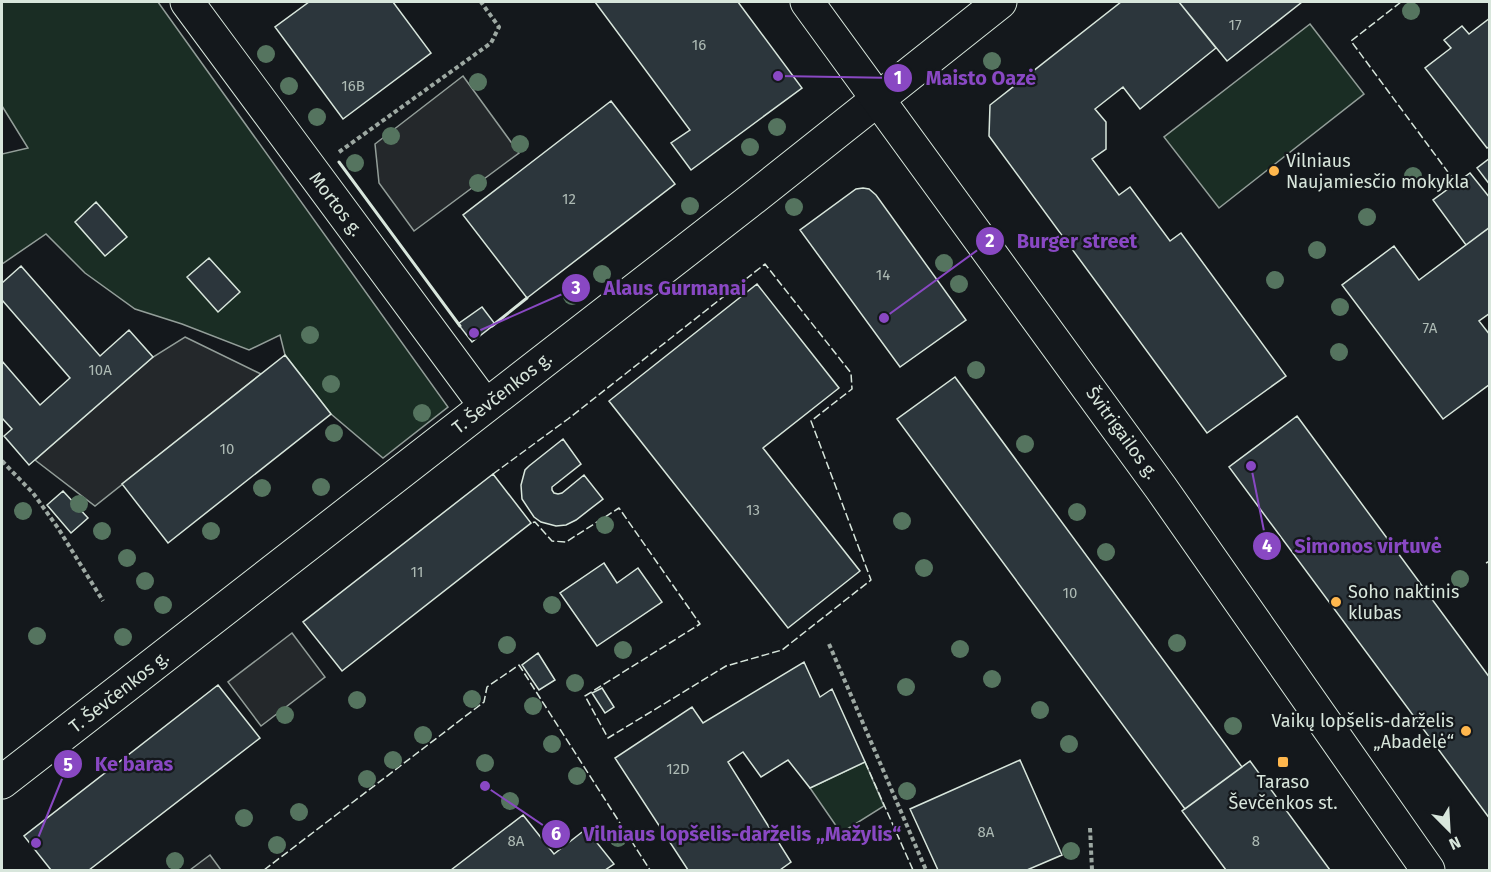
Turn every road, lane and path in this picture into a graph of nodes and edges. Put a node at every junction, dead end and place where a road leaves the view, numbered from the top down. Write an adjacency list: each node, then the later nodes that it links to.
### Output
1 (187, 2): 6 (street, Mortos g.)
2 (481, 2): 6 (path)
3 (807, 2): 5 (street, Švitrigailos g.)
4 (1000, 2): 5 (street, T. Ševčenkos g.)
5 (877, 99): 7 (street, T. Ševčenkos g.); 15 (street, Švitrigailos g.)
6 (312, 171): 7 (street, Mortos g.)
7 (485, 405): 11 (street, T. Ševčenkos g.)
8 (2, 461): 9 (path)
9 (103, 601)
10 (829, 644): 13 (path)
11 (2, 782)
12 (1090, 828): 14 (path)
13 (927, 870)
14 (1092, 870)
15 (1428, 870)

